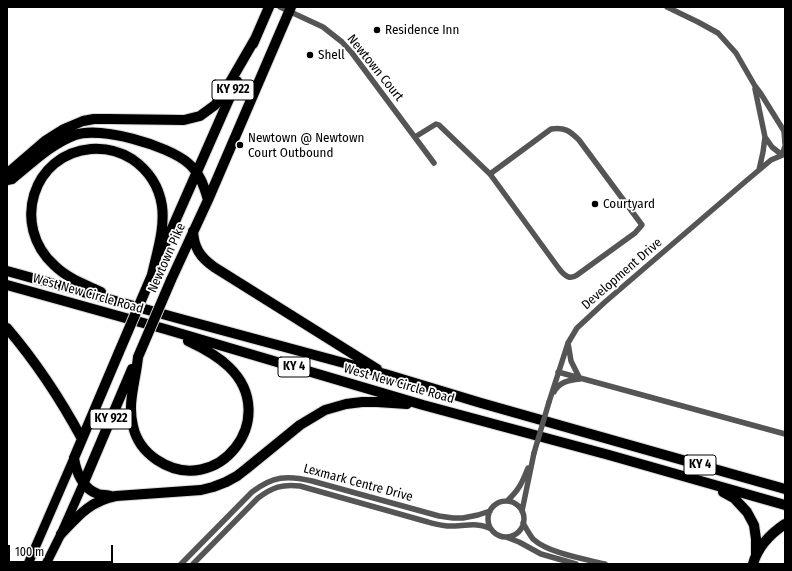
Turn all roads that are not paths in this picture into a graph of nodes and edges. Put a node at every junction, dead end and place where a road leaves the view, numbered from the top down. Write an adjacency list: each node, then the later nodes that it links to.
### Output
1 (268, 7): 4 (highway, Newtown Pike / KY 922)
2 (667, 7): 5 (street)
3 (287, 8): 7 (street, Newtown Court); 17 (highway, Newtown Pike / KY 922)
4 (255, 39): 13 (highway, Newtown Pike / KY 922); 14 (highway)
5 (755, 86): 6 (street); 8 (street)
6 (784, 132): 9 (street)
7 (415, 137): 11 (street, Newtown Court); 15 (street)
8 (765, 137): 10 (street); 12 (street)
9 (785, 145): 10 (street)
10 (784, 154): 12 (street, Development Drive)
11 (434, 163)
12 (759, 170): 25 (street, Development Drive)
13 (197, 172): 16 (highway); 17 (highway); 20 (highway, Newtown Pike / KY 922)
14 (7, 174)
15 (490, 174): 15 (street)
16 (7, 180)
17 (208, 200): 18 (highway, Newtown Pike / KY 922)
18 (193, 231): 26 (highway, Newtown Pike / KY 922, bridge); 28 (highway)
19 (7, 271): 22 (highway, West New Circle Road / KY 4)
20 (152, 275): 22 (highway); 33 (highway, Newtown Pike / KY 922, bridge)
21 (7, 285): 24 (highway, West New Circle Road / KY 4)
22 (132, 306): 28 (highway, West New Circle Road / KY 4)
23 (7, 328): 33 (highway)
24 (165, 329): 26 (highway); 31 (highway, West New Circle Road / KY 4)
25 (568, 343): 27 (street, Development Drive); 29 (street)
26 (138, 356): 36 (highway, Newtown Pike / KY 922)
27 (558, 372): 29 (street); 30 (street, Development Drive)
28 (385, 374): 38 (highway, West New Circle Road / KY 4)
29 (580, 378): 30 (street); 32 (street)
30 (549, 402): 34 (street, Development Drive, bridge)
31 (423, 405): 37 (highway, West New Circle Road / KY 4); 39 (highway)
32 (785, 434)
33 (82, 439): 35 (highway, Newtown Pike / KY 922)
34 (534, 453): 40 (street, Development Drive); 42 (street, Development Drive)
35 (74, 458): 36 (highway); 53 (main road, Newtown Pike / KY 922)
36 (84, 482): 39 (highway); 49 (main road, Newtown Pike / KY 922)
37 (706, 482): 41 (highway, West New Circle Road / KY 4); 46 (highway)
38 (785, 489)
39 (116, 496): 49 (highway)
40 (507, 501): 42 (street); 43 (street)
41 (785, 505)
42 (522, 510): 44 (street)
43 (490, 511): 47 (street); 54 (street, Lexmark Centre Drive)
44 (524, 523): 50 (street); 57 (street)
45 (785, 524): 48 (highway)
46 (754, 526): 48 (highway); 51 (highway)
47 (491, 528): 50 (street); 55 (street, Lexmark Centre Drive)
48 (775, 531): 51 (highway)
49 (61, 534): 52 (main road, Newtown Pike / KY 922)
50 (505, 537): 56 (street)
51 (755, 560)
52 (48, 563)
53 (28, 564)
54 (181, 564)
55 (193, 564)
56 (576, 564)
57 (605, 564)

